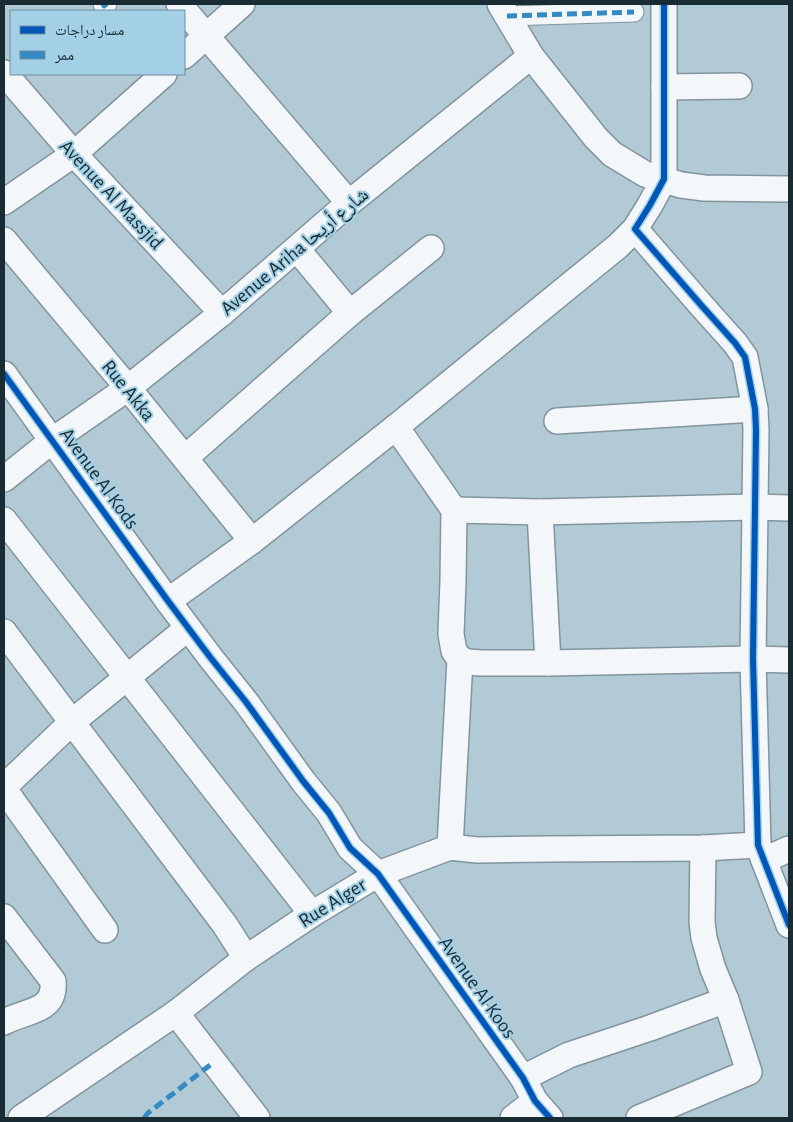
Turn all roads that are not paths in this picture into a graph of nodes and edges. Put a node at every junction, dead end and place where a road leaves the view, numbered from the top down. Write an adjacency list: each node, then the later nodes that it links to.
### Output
1 (103, 4): 2 (street)
2 (107, 4)
3 (242, 4): 8 (street)
4 (664, 4): 14 (street)
5 (504, 10): 7 (street); 10 (street)
6 (185, 11): 8 (street)
7 (634, 12)
8 (206, 36): 9 (street); 19 (street)
9 (185, 55)
10 (532, 56): 16 (street); 19 (street, Avenue Ariha شارع أريحا)
11 (4, 73): 15 (street, Avenue Al Massjid)
12 (163, 75): 15 (street)
13 (739, 86): 14 (street)
14 (664, 87): 16 (street)
15 (74, 154): 18 (street); 24 (street, Avenue Al Massjid)
16 (664, 179): 17 (street); 20 (street)
17 (789, 189)
18 (4, 202)
19 (349, 204): 23 (street, Avenue Ariha شارع أريحا)
20 (635, 229): 28 (street); 30 (street)
21 (4, 240): 27 (street, Rue Akka)
22 (431, 248): 25 (street)
23 (297, 249): 24 (street, Avenue Ariha شارع أريحا); 25 (street)
24 (222, 313): 27 (street, Avenue Ariha شارع أريحا)
25 (350, 313): 32 (street)
26 (4, 374): 31 (street, Avenue Al Kods)
27 (128, 388): 31 (street, Avenue Ariha شارع أريحا); 32 (street, Rue Akka)
28 (755, 409): 29 (street); 34 (street)
29 (557, 421)
30 (396, 427): 36 (street); 39 (street)
31 (52, 440): 33 (street, Avenue Ariha شارع أريحا); 40 (street, Avenue Al Kods)
32 (185, 458): 39 (street, Rue Akka)
33 (4, 479)
34 (754, 507): 35 (street); 37 (street); 44 (street)
35 (789, 508)
36 (454, 510): 37 (street); 43 (street)
37 (540, 512): 46 (street)
38 (4, 520): 47 (street)
39 (252, 541): 40 (street)
40 (168, 601): 41 (street, Avenue Al Kods)
41 (188, 628): 47 (street); 54 (street, Avenue Al Koos)
42 (4, 632): 48 (street)
43 (460, 659): 46 (street); 50 (street)
44 (752, 659): 45 (street); 46 (street); 53 (street)
45 (789, 660)
46 (548, 663)
47 (128, 678): 48 (street); 55 (street)
48 (72, 722): 49 (street); 59 (street)
49 (4, 788): 58 (street)
50 (450, 847): 51 (street, Rue Alger); 54 (street, Rue Alger)
51 (703, 848): 53 (street, Rue Alger); 60 (street)
52 (789, 849): 53 (street)
53 (761, 852): 57 (street)
54 (378, 874): 55 (street, Rue Alger); 63 (street, Avenue Al Koos)
55 (312, 914): 59 (street, Rue Alger)
56 (4, 917): 62 (street)
57 (789, 925)
58 (105, 930)
59 (246, 958): 61 (street, Rue Alger)
60 (726, 1000): 63 (street); 68 (street)
61 (176, 1013): 65 (street, Rue Alger); 66 (street)
62 (4, 1022)
63 (523, 1078): 64 (street, Avenue Al Koos)
64 (543, 1110): 67 (street)
65 (21, 1118)
66 (257, 1118)
67 (513, 1118)
68 (639, 1118)

